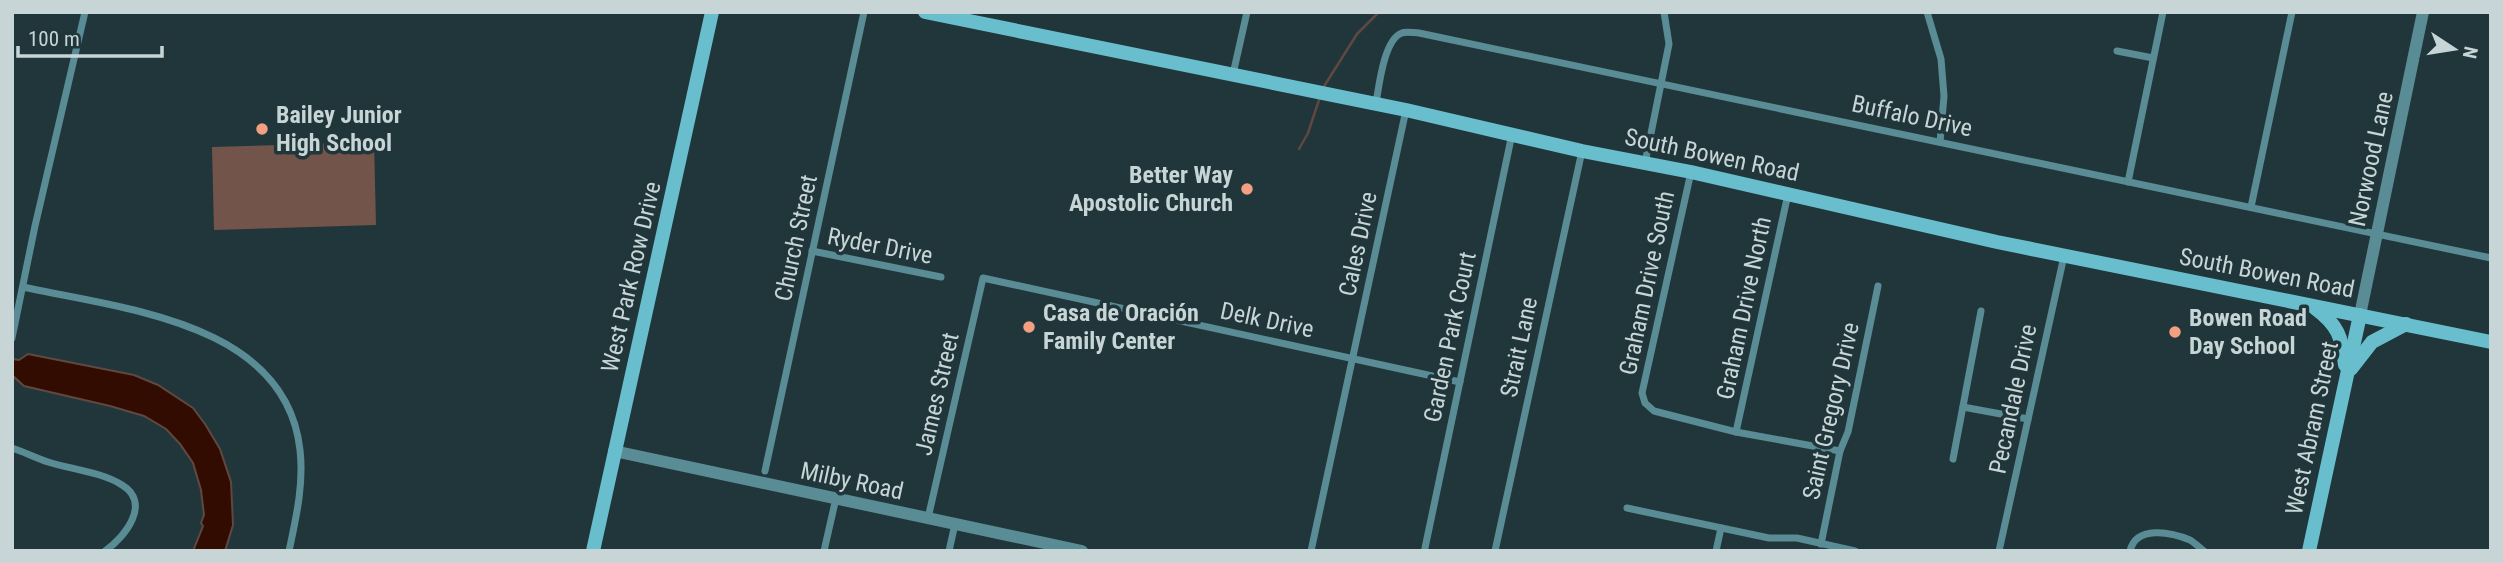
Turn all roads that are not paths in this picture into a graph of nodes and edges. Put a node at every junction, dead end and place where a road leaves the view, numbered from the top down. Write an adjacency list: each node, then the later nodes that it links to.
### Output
1 (85, 12): 32 (street)
2 (712, 12): 46 (main road, West Park Row Drive)
3 (864, 12): 26 (street, Church Street)
4 (925, 12): 13 (main road, South Bowen Road)
5 (1247, 12): 13 (street)
6 (1664, 12): 14 (street)
7 (1927, 12): 18 (street)
8 (2163, 12): 12 (street)
9 (2292, 12): 24 (street)
10 (2423, 12): 25 (street, Norwood Lane)
11 (2117, 51): 12 (street)
12 (2153, 58): 22 (street)
13 (1233, 75): 15 (main road, South Bowen Road)
14 (1662, 84): 15 (street, Buffalo Drive); 18 (street, Buffalo Drive); 20 (street)
15 (1376, 103): 16 (main road, South Bowen Road)
16 (1406, 110): 17 (main road, South Bowen Road); 39 (street, Cales Drive)
17 (1512, 134): 19 (main road, South Bowen Road); 41 (street, Garden Park Court)
18 (1940, 142): 22 (street, Buffalo Drive)
19 (1582, 151): 20 (main road, South Bowen Road); 64 (street, Strait Lane)
20 (1645, 164): 21 (main road, South Bowen Road)
21 (1691, 172): 23 (main road, South Bowen Road); 44 (street, Graham Drive South)
22 (2128, 182): 24 (street, Buffalo Drive)
23 (1788, 194): 27 (main road, South Bowen Road); 44 (street, Graham Drive North)
24 (2251, 207): 25 (street, Buffalo Drive)
25 (2377, 234): 28 (street, Buffalo Drive); 35 (street, Norwood Lane)
26 (812, 251): 29 (street, Ryder Drive); 49 (street, Church Street)
27 (2064, 256): 33 (main road, South Bowen Road); 43 (street, Pecandale Drive)
28 (2491, 258)
29 (941, 277)
30 (983, 278): 39 (street, Delk Drive); 52 (street, James Street)
31 (1878, 286): 47 (street, Saint Gregory Drive)
32 (23, 288): 37 (street); 58 (street)
33 (2311, 305): 35 (main road, South Bowen Road); 40 (main road)
34 (1981, 311): 42 (street)
35 (2360, 315): 36 (main road, South Bowen Road); 40 (main road, West Abram Street)
36 (2406, 324): 38 (main road, South Bowen Road); 40 (main road)
37 (12, 338)
38 (2491, 342)
39 (1353, 359): 41 (street, Delk Drive); 63 (street, Cales Drive)
40 (2346, 376): 70 (main road, West Abram Street)
41 (1460, 382): 56 (street, Garden Park Court)
42 (1963, 407): 43 (street); 48 (street)
43 (2028, 419): 67 (street, Pecandale Drive)
44 (1736, 432): 47 (street)
45 (12, 448): 57 (street)
46 (614, 451): 50 (street, Milby Road); 59 (main road, West Park Row Drive)
47 (1839, 451): 55 (street, Saint Gregory Drive)
48 (1953, 459)
49 (765, 471)
50 (836, 498): 52 (street, Milby Road); 60 (street)
51 (1627, 508): 54 (street)
52 (928, 518): 53 (street, Milby Road)
53 (955, 524): 61 (street); 62 (street, Milby Road)
54 (1721, 528): 55 (street); 65 (street)
55 (1821, 544): 66 (street)
56 (1425, 548)
57 (105, 551)
58 (289, 551)
59 (593, 551)
60 (824, 551)
61 (949, 551)
62 (1082, 551)
63 (1311, 551)
64 (1495, 551)
65 (1716, 551)
66 (1855, 551)
67 (1999, 551)
68 (2130, 551): 69 (street)
69 (2204, 551)
70 (2309, 551)

